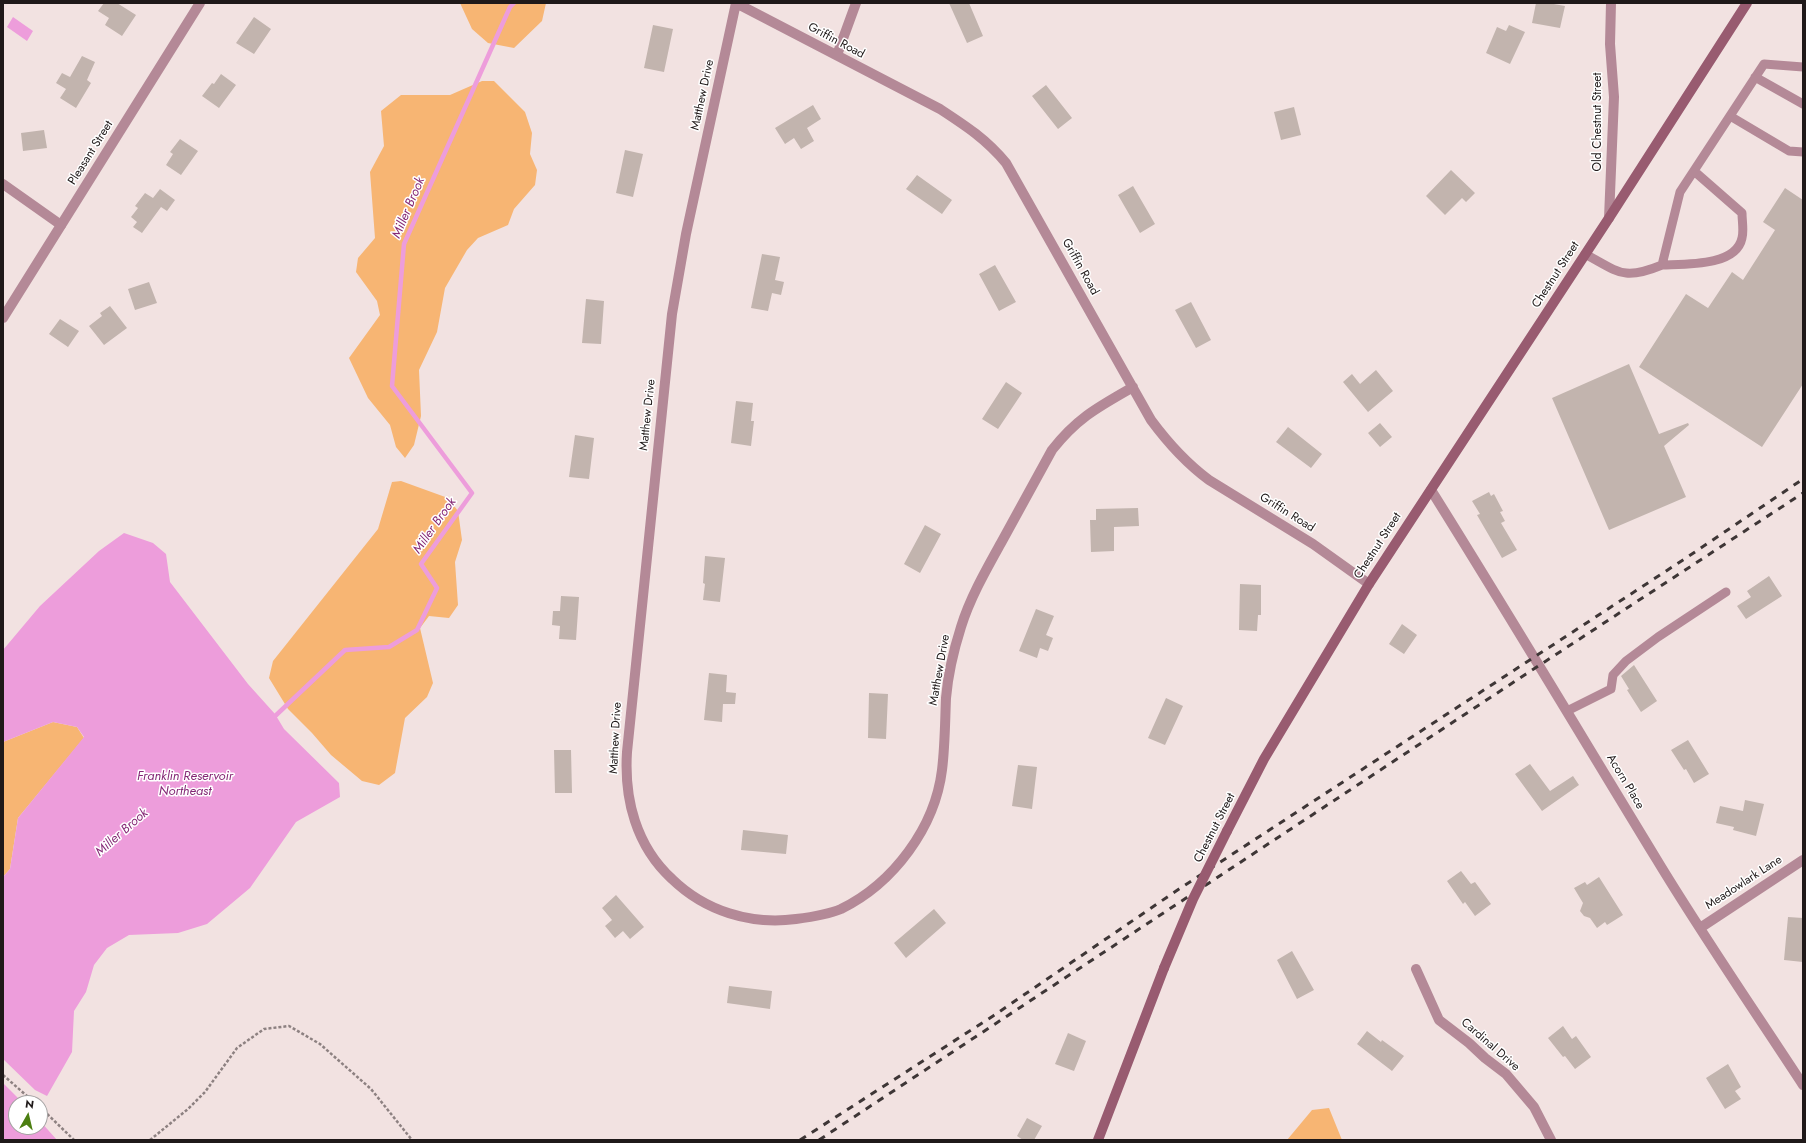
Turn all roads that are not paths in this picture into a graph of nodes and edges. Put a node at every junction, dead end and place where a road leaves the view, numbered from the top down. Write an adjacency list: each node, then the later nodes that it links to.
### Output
1 (200, 3): 15 (street, Pleasant Street)
2 (736, 3): 6 (street, Griffin Road); 19 (street, Matthew Drive)
3 (856, 3): 6 (street)
4 (1611, 3): 14 (street, Old Chestnut Street)
5 (1747, 3): 14 (main road, Chestnut Street)
6 (837, 55): 19 (street, Griffin Road)
7 (1803, 67): 8 (lane)
8 (1755, 78): 9 (lane); 10 (lane)
9 (1803, 104)
10 (1730, 116): 11 (lane); 12 (lane)
11 (1803, 152)
12 (1694, 171): 17 (lane); 17 (lane)
13 (3, 184): 15 (street)
14 (1609, 218): 16 (main road, Chestnut Street)
15 (61, 225): 18 (street, Pleasant Street)
16 (1585, 254): 17 (lane); 20 (main road, Chestnut Street)
17 (1662, 265)
18 (3, 318)
19 (1133, 387): 21 (street, Griffin Road)
20 (1431, 490): 21 (main road, Chestnut Street); 23 (street, Acorn Place)
21 (1369, 584): 28 (main road, Chestnut Street, bridge)
22 (1726, 592): 23 (lane)
23 (1567, 711): 25 (street, Acorn Place)
24 (1803, 860): 25 (street, Meadowlark Lane)
25 (1700, 928): 27 (street, Acorn Place)
26 (1416, 969): 29 (street, Cardinal Drive)
27 (1803, 1084)
28 (1098, 1140)
29 (1551, 1140)

